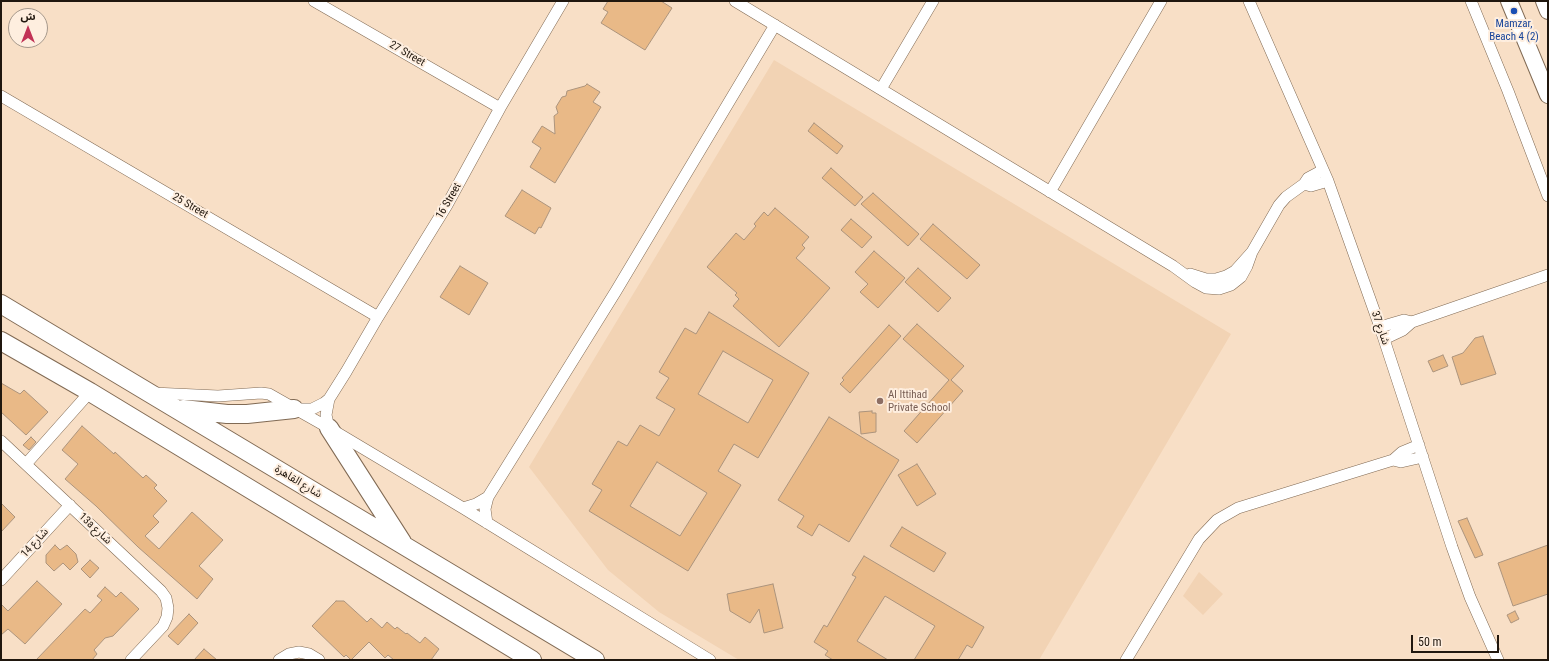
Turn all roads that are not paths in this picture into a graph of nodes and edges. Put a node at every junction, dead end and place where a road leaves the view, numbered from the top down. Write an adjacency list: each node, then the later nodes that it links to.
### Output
1 (314, 1): 15 (street, 27 Street)
2 (563, 1): 15 (street, 16 Street)
3 (735, 1): 11 (street)
4 (933, 1): 12 (street)
5 (1161, 1): 19 (street)
6 (1249, 1): 16 (street, شارع 37)
7 (1471, 1): 20 (street)
8 (1509, 1): 13 (main road)
9 (1544, 1): 10 (main road)
10 (1548, 11)
11 (775, 26): 12 (street); 39 (street)
12 (881, 89): 19 (street)
13 (1548, 95)
14 (1, 96): 23 (street, 25 Street)
15 (500, 108): 23 (street, 16 Street)
16 (1324, 170): 17 (street, شارع 37); 18 (street)
17 (1328, 181): 18 (street); 25 (street, شارع 37)
18 (1304, 184): 19 (street)
19 (1050, 192)
20 (1548, 196)
21 (1548, 275): 24 (street)
22 (1, 304): 29 (main road, شارع القاهرة)
23 (378, 317): 30 (street, 16 Street)
24 (1412, 322): 25 (street); 26 (street)
25 (1380, 327): 26 (street, شارع 37)
26 (1384, 339): 35 (street, شارع 37)
27 (1, 341): 28 (main road)
28 (90, 392): 38 (street); 48 (main road)
29 (149, 392): 31 (main road, شارع القاهرة); 32 (street)
30 (329, 399): 32 (street, 16 Street); 33 (street, 16 Street)
31 (174, 407): 32 (main road); 43 (main road, شارع القاهرة)
32 (294, 409): 33 (street)
33 (329, 428): 41 (street); 43 (main road)
34 (1, 441): 38 (street, 13a شارع)
35 (1419, 445): 36 (street, شارع 37); 37 (street)
36 (1423, 457): 37 (street); 52 (street, شارع 37)
37 (1393, 460): 51 (street)
38 (26, 464): 40 (street, 13a شارع)
39 (488, 497): 41 (street); 42 (street)
40 (70, 505): 44 (street, شارع 14); 45 (street, 13a شارع)
41 (463, 508): 42 (street)
42 (486, 523): 50 (street)
43 (403, 544): 49 (main road, شارع القاهرة)
44 (1, 580)
45 (131, 660)
46 (279, 660): 47 (street)
47 (319, 660)
48 (532, 660)
49 (595, 660)
50 (710, 660)
51 (1126, 660)
52 (1498, 660)

